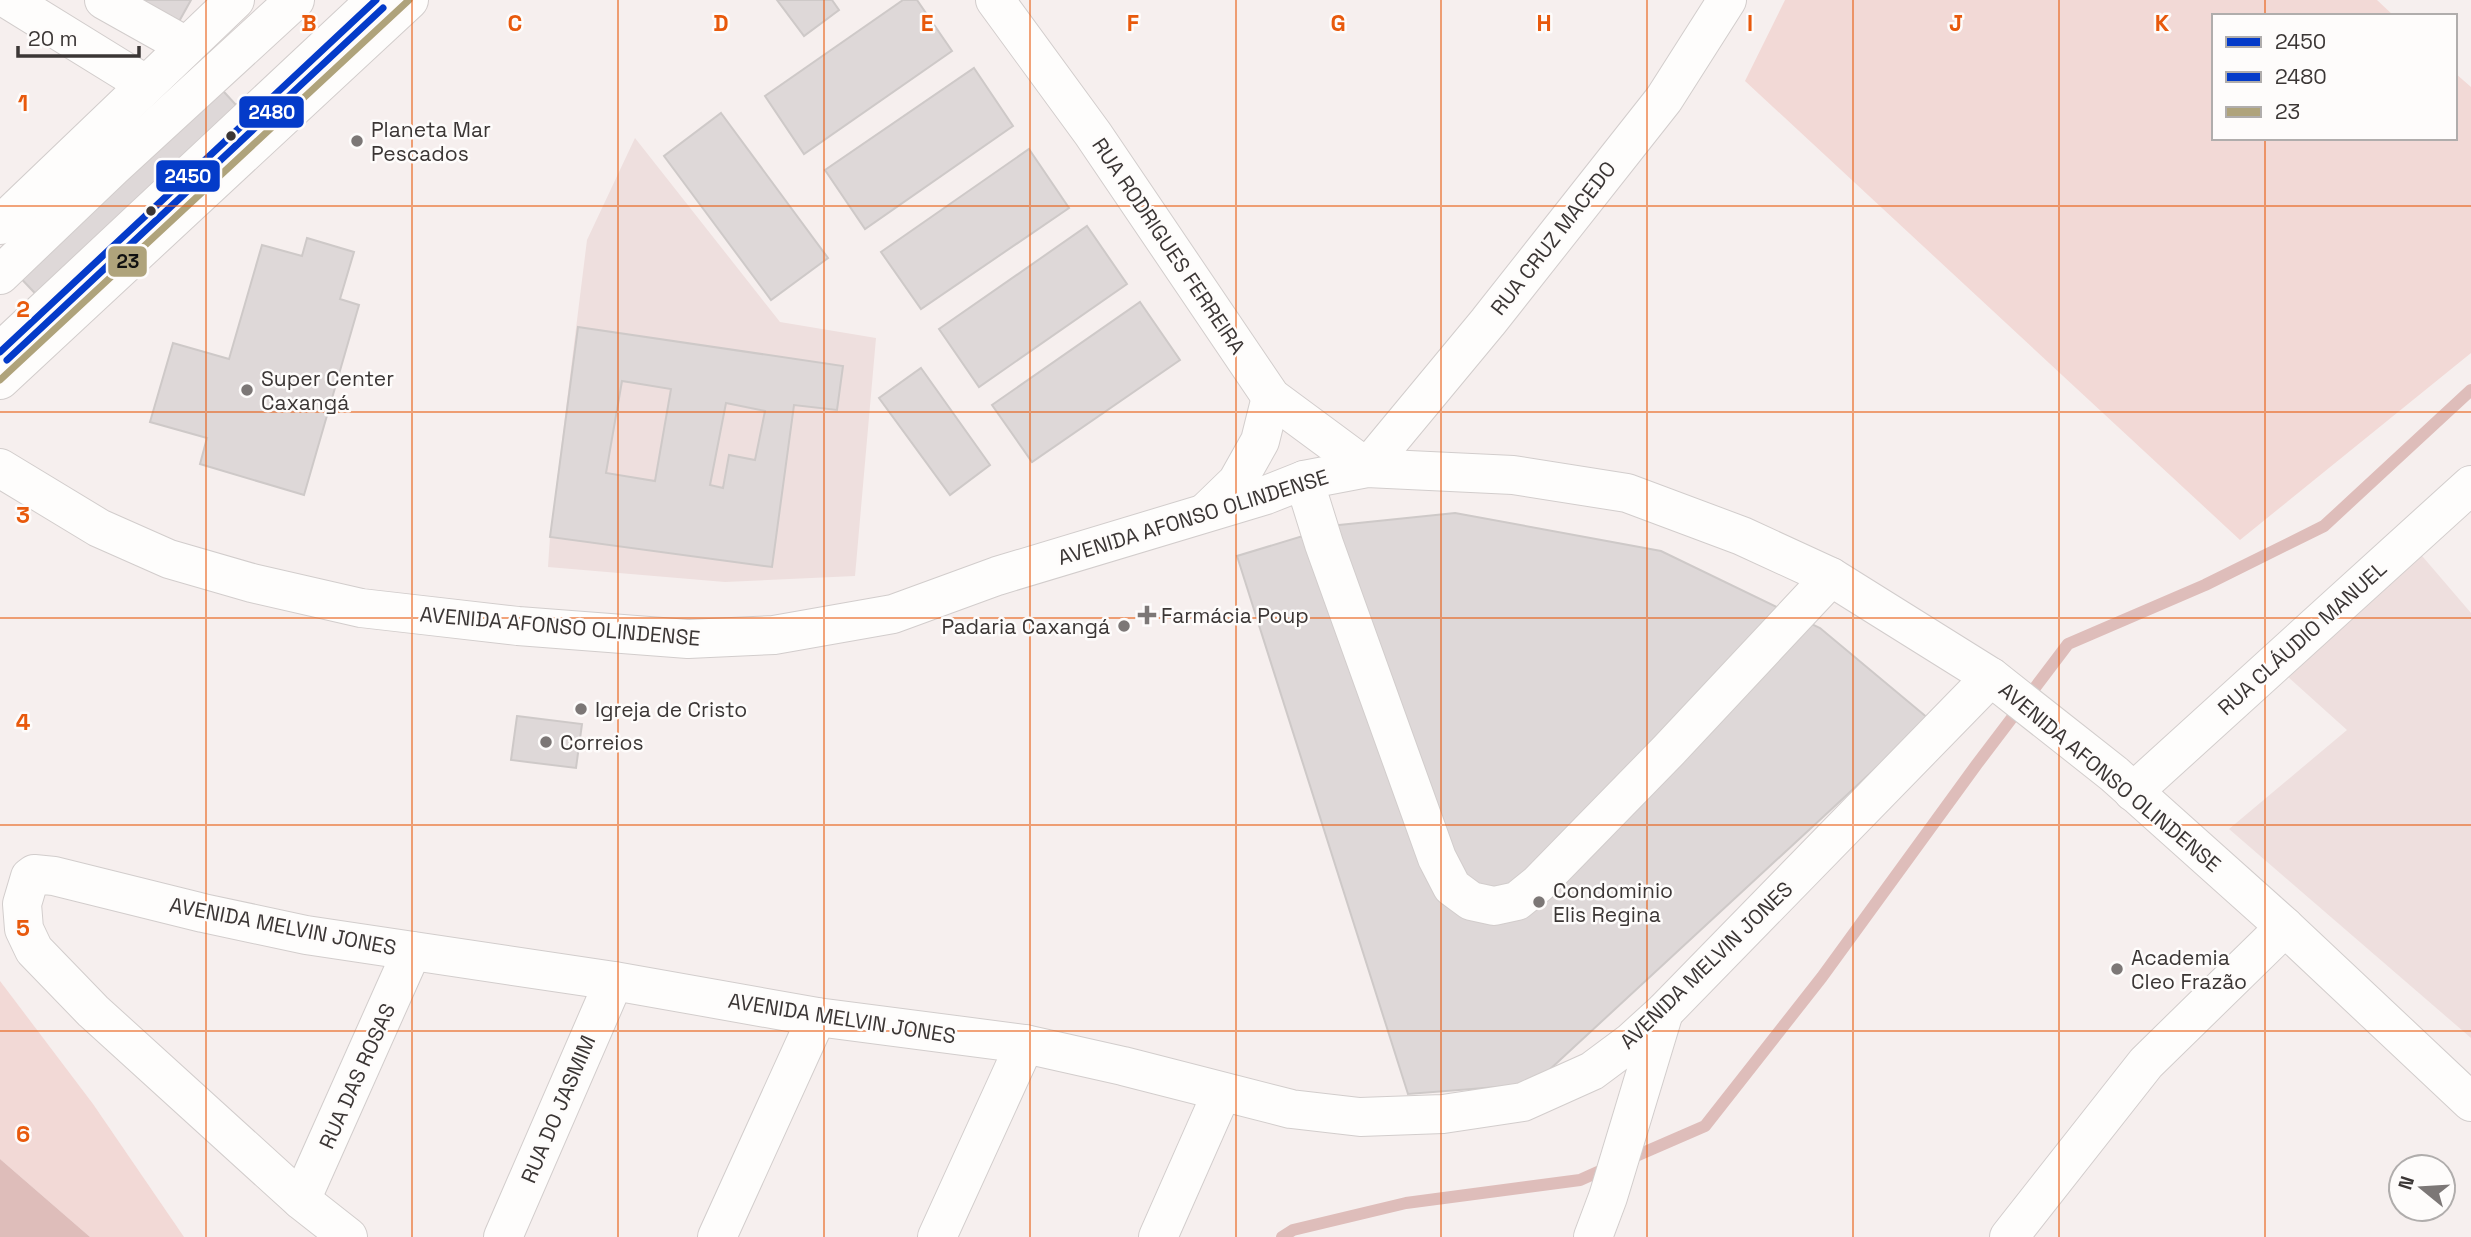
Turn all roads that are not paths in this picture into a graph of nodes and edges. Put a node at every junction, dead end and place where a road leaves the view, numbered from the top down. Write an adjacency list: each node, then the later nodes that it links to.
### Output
1 (9, 0): 10 (street)
2 (104, 0): 9 (street)
3 (236, 0): 9 (street)
4 (295, 0): 12 (street)
5 (376, 0): 13 (street)
6 (409, 0): 14 (street)
7 (995, 0): 15 (street, RUA RODRIGUES FERREIRA)
8 (1727, 0): 17 (street, RUA CRUZ MACEDO)
9 (186, 46): 10 (street)
10 (145, 84): 11 (street)
11 (0, 225)
12 (0, 275)
13 (0, 352)
14 (0, 380)
15 (1271, 397): 17 (street, RUA RODRIGUES FERREIRA); 20 (street)
16 (0, 468): 20 (street, AVENIDA AFONSO OLINDENSE)
17 (1367, 468): 18 (street, AVENIDA AFONSO OLINDENSE); 21 (street, AVENIDA AFONSO OLINDENSE)
18 (1304, 480): 20 (street, AVENIDA AFONSO OLINDENSE); 21 (street)
19 (2471, 485): 23 (street, RUA CLÁUDIO MANUEL)
20 (1205, 514)
21 (1831, 577): 22 (street, AVENIDA AFONSO OLINDENSE)
22 (1997, 682): 23 (street, AVENIDA AFONSO OLINDENSE); 27 (street, AVENIDA MELVIN JONES)
23 (2133, 792): 24 (street, AVENIDA AFONSO OLINDENSE)
24 (2285, 927): 31 (street, AVENIDA AFONSO OLINDENSE); 39 (street)
25 (412, 951): 26 (street, AVENIDA MELVIN JONES); 32 (street, RUA DAS ROSAS); 32 (street, AVENIDA MELVIN JONES)
26 (614, 981): 28 (street, AVENIDA MELVIN JONES); 34 (street, RUA DO JASMIM)
27 (1664, 1012): 30 (street, AVENIDA MELVIN JONES); 38 (street)
28 (817, 1017): 29 (street, AVENIDA MELVIN JONES); 35 (street)
29 (1025, 1044): 30 (street, AVENIDA MELVIN JONES); 36 (street)
30 (1222, 1092): 37 (street)
31 (2471, 1102)
32 (301, 1200): 33 (street, AVENIDA MELVIN JONES)
33 (348, 1237)
34 (503, 1237)
35 (717, 1237)
36 (937, 1237)
37 (1158, 1237)
38 (1593, 1237)
39 (2009, 1237)

